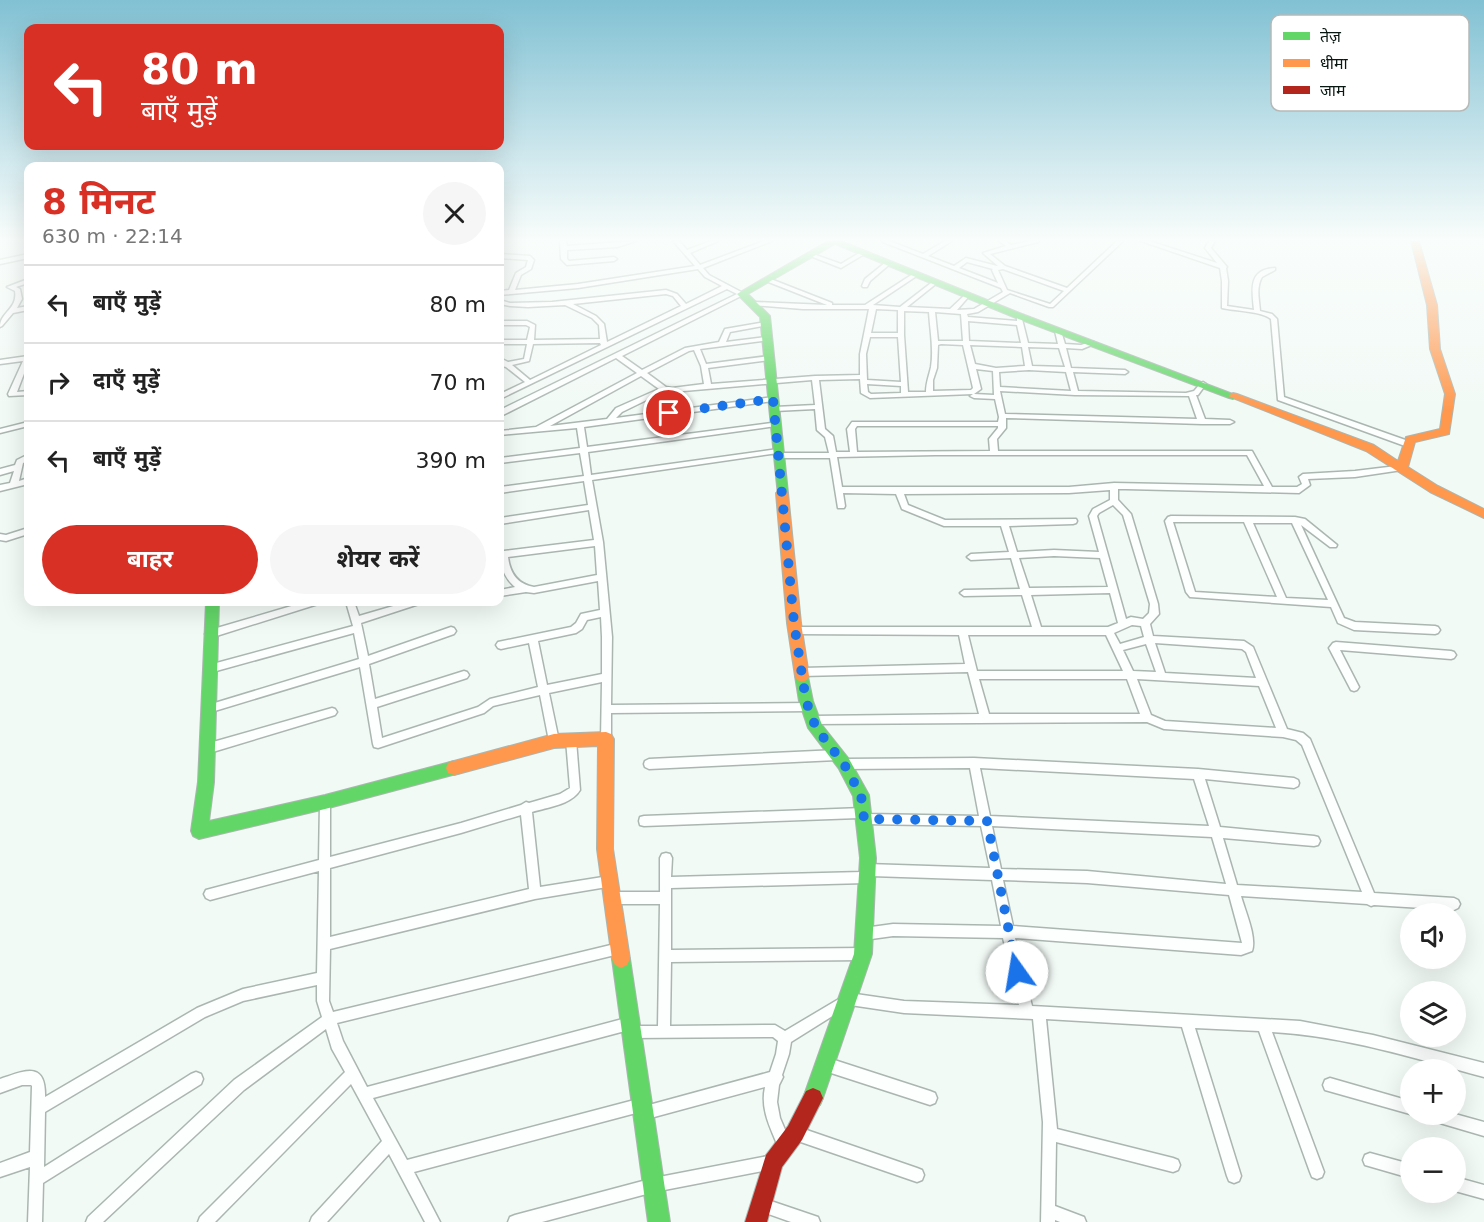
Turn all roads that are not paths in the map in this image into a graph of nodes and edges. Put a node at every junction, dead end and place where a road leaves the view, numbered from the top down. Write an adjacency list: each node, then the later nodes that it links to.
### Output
1 (18, 298): 27 (street)
2 (605, 298): 18 (street)
3 (677, 298): 22 (street)
4 (710, 298): 22 (street)
5 (719, 298): 50 (street)
6 (746, 298): 21 (street)
7 (814, 298): 23 (street)
8 (883, 298): 24 (street)
9 (915, 298): 26 (street)
10 (964, 298): 29 (street)
11 (975, 298): 20 (street)
12 (993, 298): 20 (street)
13 (1029, 298): 14 (street)
14 (1061, 298)
15 (1224, 298): 30 (street)
16 (1257, 298): 30 (street)
17 (1430, 298): 93 (street)
18 (565, 302): 19 (street); 44 (street)
19 (504, 303)
20 (987, 303): 31 (street); 32 (street)
21 (755, 304): 23 (street); 34 (street)
22 (685, 307): 44 (street)
23 (837, 307): 24 (street)
24 (870, 307): 26 (street); 37 (street)
25 (24, 309): 27 (street)
26 (901, 309): 28 (street); 38 (street)
27 (11, 311): 35 (street)
28 (932, 311): 29 (street); 46 (street)
29 (951, 312): 31 (street)
30 (1257, 312): 93 (street)
31 (965, 316): 32 (street); 42 (street)
32 (1019, 319): 36 (street); 47 (street)
33 (504, 323): 40 (street)
34 (766, 324): 39 (street); 45 (street)
35 (0, 325)
36 (1058, 331): 43 (street); 49 (street)
37 (867, 335): 38 (street); 65 (street)
38 (901, 335): 68 (street)
39 (767, 339): 45 (street); 51 (street)
40 (531, 341): 41 (street); 44 (street); 54 (street)
41 (504, 342)
42 (966, 342): 46 (street); 47 (street); 57 (street)
43 (1092, 343): 49 (street); 69 (street)
44 (604, 344): 67 (street)
45 (722, 344): 48 (street)
46 (935, 344): 72 (street)
47 (1024, 345): 49 (street); 59 (street)
48 (696, 347): 56 (street); 63 (street)
49 (1062, 347): 61 (street)
50 (616, 355): 63 (street); 82 (street)
51 (769, 358): 56 (street); 66 (street)
52 (24, 359): 53 (street)
53 (0, 362)
54 (504, 364)
55 (504, 365): 67 (street)
56 (704, 366): 70 (street)
57 (972, 366): 60 (street); 77 (street)
58 (24, 367): 75 (street)
59 (1029, 368): 60 (street); 61 (street)
60 (996, 370): 73 (street)
61 (1068, 370): 62 (street); 74 (street)
62 (1125, 372)
63 (642, 374): 71 (street); 90 (street)
64 (815, 378): 65 (street); 66 (street); 81 (street)
65 (863, 379): 68 (street); 76 (street)
66 (772, 380): 70 (street); 80 (street)
67 (530, 383): 79 (street)
68 (904, 384): 76 (street)
69 (1203, 384): 78 (street); 102 (street)
70 (708, 386): 71 (street)
71 (664, 388): 84 (street)
72 (930, 393): 76 (street); 77 (street)
73 (997, 393): 74 (street); 77 (street); 83 (street)
74 (1075, 393): 78 (street)
75 (24, 394)
76 (905, 394)
77 (975, 394)
78 (1192, 394): 85 (street)
79 (504, 396)
80 (774, 404): 81 (street); 84 (street); 87 (street)
81 (818, 408): 97 (street)
82 (504, 411)
83 (1002, 420): 85 (street); 96 (street); 98 (street)
84 (609, 421): 89 (street)
85 (1202, 422): 86 (street)
86 (1230, 422)
87 (776, 424): 94 (street); 95 (street)
88 (24, 425): 91 (street)
89 (580, 425): 90 (street); 94 (street)
90 (536, 430): 92 (street)
91 (0, 431)
92 (504, 432)
93 (1408, 444): 102 (street)
94 (583, 449): 100 (street); 104 (street)
95 (778, 453): 97 (street); 104 (street); 147 (street)
96 (994, 453): 98 (street); 111 (street)
97 (833, 455): 98 (street); 110 (street)
98 (854, 455)
99 (24, 460): 101 (street)
100 (504, 460)
101 (19, 467): 103 (street); 105 (street)
102 (1402, 467): 111 (street); 116 (street)
103 (0, 472)
104 (587, 477): 109 (street); 115 (street)
105 (14, 484): 106 (street); 108 (street)
106 (24, 484)
107 (1114, 486): 111 (street); 112 (street); 113 (street)
108 (0, 488)
109 (504, 489)
110 (838, 490): 112 (street); 114 (street)
111 (1270, 490)
112 (899, 491): 121 (street)
113 (1114, 501): 128 (street); 144 (street)
114 (841, 506)
115 (592, 507): 118 (street); 124 (street)
116 (1484, 514)
117 (1247, 519): 119 (street); 137 (street); 137 (street)
118 (504, 520)
119 (1295, 520): 125 (street); 138 (street)
120 (1073, 521): 121 (street)
121 (1004, 523): 127 (street)
122 (24, 532): 123 (street)
123 (0, 537)
124 (598, 542): 126 (street); 131 (street)
125 (1333, 545)
126 (504, 554)
127 (1015, 555): 128 (street); 129 (street); 133 (street)
128 (1104, 555): 134 (street)
129 (971, 557)
130 (504, 564): 132 (street)
131 (602, 577): 132 (street); 143 (street)
132 (524, 589): 135 (street)
133 (1027, 590): 134 (street); 136 (street); 151 (street)
134 (1114, 590): 145 (street)
135 (504, 592)
136 (964, 593)
137 (1283, 600): 138 (street)
138 (1334, 604): 148 (street)
139 (212, 606): 153 (street)
140 (302, 606): 153 (street)
141 (353, 606): 146 (street)
142 (406, 606): 146 (street)
143 (605, 613): 154 (street); 165 (street)
144 (1145, 623): 145 (street); 155 (street)
145 (1123, 624): 152 (street)
146 (357, 625): 159 (street); 160 (street)
147 (795, 630): 150 (street); 162 (street)
148 (1435, 630)
149 (451, 631): 159 (street)
150 (963, 631): 151 (street); 161 (street)
151 (1038, 631): 152 (street)
152 (1109, 632): 157 (street)
153 (210, 634): 160 (street)
154 (533, 639): 156 (street); 169 (street)
155 (1149, 639): 157 (street); 166 (street); 167 (street)
156 (501, 645)
157 (1117, 648): 164 (street)
158 (1450, 655): 168 (street)
159 (363, 662): 170 (street); 171 (street)
160 (208, 669): 171 (street)
161 (972, 671): 162 (street); 164 (street); 175 (street)
162 (802, 672): 174 (street)
163 (464, 675): 170 (street)
164 (1130, 675): 166 (street); 176 (street)
165 (607, 677): 169 (street); 172 (street)
166 (1162, 677): 167 (street)
167 (1263, 682): 177 (street)
168 (1354, 687)
169 (543, 689): 170 (street); 180 (street)
170 (371, 705)
171 (207, 709): 181 (street)
172 (606, 709): 174 (street); 178 (street)
173 (332, 712): 181 (street)
174 (811, 713): 175 (street); 182 (street)
175 (985, 718): 176 (street)
176 (1147, 718): 177 (street)
177 (1283, 733): 205 (street)
178 (606, 739): 179 (street); 198 (street)
179 (571, 740): 180 (street); 188 (street)
180 (554, 741): 187 (street)
181 (207, 750): 187 (street)
182 (841, 760): 183 (street); 184 (street); 189 (street)
183 (974, 763): 185 (street); 191 (street)
184 (649, 764)
185 (1198, 774): 186 (street); 192 (street)
186 (1294, 783)
187 (325, 802): 195 (street)
188 (526, 807): 195 (street); 201 (street)
189 (863, 816): 190 (street); 191 (street); 196 (street)
190 (645, 821)
191 (987, 821): 192 (street); 197 (street)
192 (1215, 832): 193 (street); 200 (street)
193 (1314, 841)
194 (666, 858): 199 (street)
195 (324, 863): 202 (street); 209 (street)
196 (867, 873): 197 (street); 199 (street); 208 (street)
197 (997, 873): 200 (street); 207 (street)
198 (609, 882): 201 (street); 203 (street)
199 (667, 884): 204 (street)
200 (1233, 890): 205 (street); 207 (street)
201 (535, 892): 209 (street)
202 (210, 894)
203 (612, 898): 204 (street); 210 (street)
204 (666, 898): 212 (street)
205 (1371, 900): 206 (street)
206 (1433, 903)
207 (1008, 932): 208 (street); 215 (street)
208 (864, 934): 211 (street)
209 (323, 945): 213 (street)
210 (619, 949): 216 (street); 219 (street)
211 (863, 954): 212 (street); 214 (street)
212 (665, 956): 220 (street)
213 (323, 978): 216 (street); 232 (street)
214 (849, 999): 215 (street); 221 (street); 222 (street)
215 (1033, 1012): 217 (street); 237 (street)
216 (329, 1019): 224 (street); 258 (street)
217 (1186, 1020): 218 (street); 249 (street)
218 (1263, 1025): 223 (street); 247 (street)
219 (631, 1027): 220 (street); 229 (street); 233 (street)
220 (664, 1032): 221 (street)
221 (785, 1038): 225 (street)
222 (825, 1064): 230 (street); 236 (street)
223 (1484, 1070)
224 (353, 1073): 229 (street); 259 (street)
225 (776, 1077): 233 (street); 239 (street)
226 (196, 1078): 250 (street)
227 (1330, 1085): 231 (street)
228 (0, 1086): 232 (street)
229 (364, 1094): 238 (street)
230 (930, 1098)
231 (1400, 1105)
232 (38, 1109): 240 (street)
233 (643, 1109): 244 (street); 251 (street)
234 (1466, 1124): 235 (street)
235 (1484, 1129)
236 (795, 1133): 239 (street); 248 (street)
237 (1050, 1134): 243 (street); 255 (street)
238 (390, 1142): 244 (street); 260 (street)
239 (785, 1146): 242 (street)
240 (37, 1157): 246 (street); 250 (street)
241 (1370, 1160): 245 (street)
242 (772, 1162): 251 (street); 254 (street)
243 (1173, 1164)
244 (404, 1168): 256 (street)
245 (1400, 1168)
246 (0, 1170)
247 (1317, 1172)
248 (917, 1175)
249 (1234, 1176)
250 (37, 1179): 257 (street)
251 (654, 1185): 261 (street); 262 (street)
252 (1466, 1187): 253 (street)
253 (1484, 1192)
254 (761, 1205): 263 (street); 264 (street)
255 (1049, 1216): 265 (street)
256 (429, 1220)
257 (35, 1222)
258 (93, 1222)
259 (205, 1222)
260 (317, 1222)
261 (515, 1222)
262 (659, 1222)
263 (756, 1222)
264 (813, 1222)
265 (1079, 1222)

